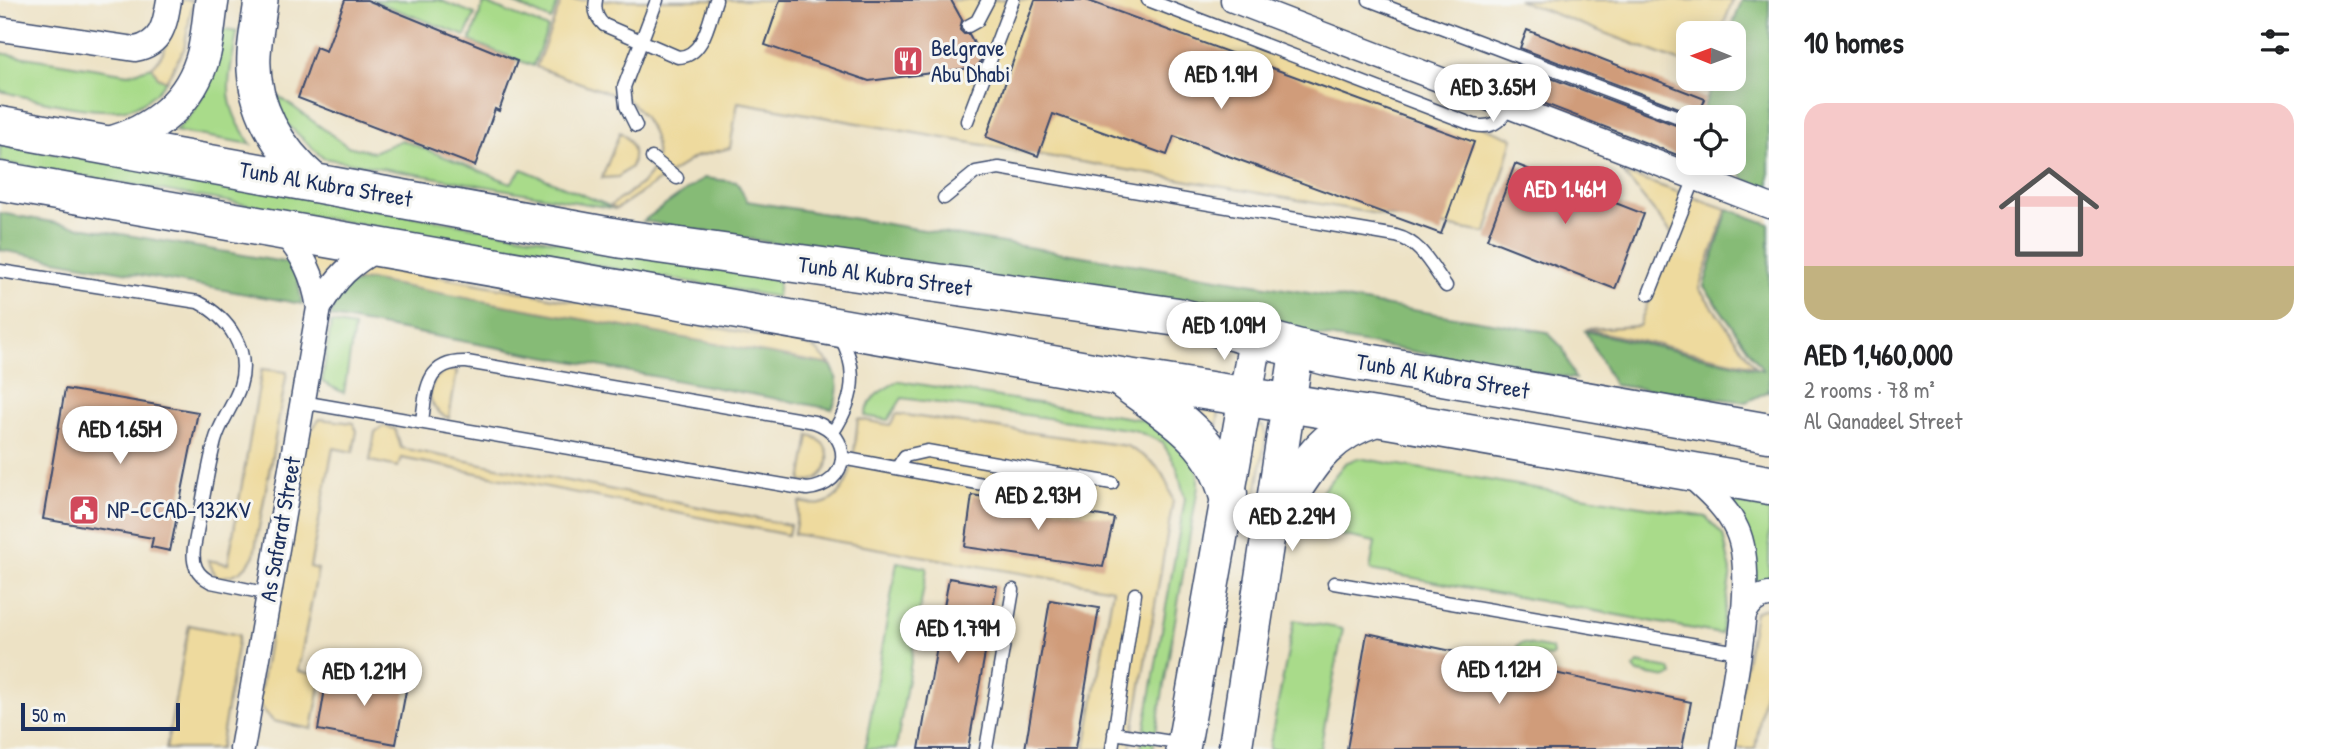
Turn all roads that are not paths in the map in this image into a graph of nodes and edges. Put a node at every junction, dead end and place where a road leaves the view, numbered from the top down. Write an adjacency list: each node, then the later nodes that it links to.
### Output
1 (169, 0): 14 (street)
2 (212, 0): 23 (street)
3 (220, 0): 4 (street)
4 (259, 0): 30 (street)
5 (596, 0): 15 (lane)
6 (657, 0): 15 (lane)
7 (716, 0): 15 (lane)
8 (988, 0): 13 (lane)
9 (1013, 0): 19 (lane)
10 (1148, 0): 16 (lane)
11 (1233, 0): 16 (street)
12 (1369, 0): 18 (lane)
13 (968, 26)
14 (0, 29)
15 (640, 41): 21 (lane)
16 (1508, 106): 25 (street)
17 (0, 108): 22 (main road)
18 (1676, 116)
19 (967, 121)
20 (0, 126): 22 (main road, Tunb Al Kubra Street)
21 (636, 126)
22 (63, 137): 23 (main road, Tunb Al Kubra Street)
23 (107, 144): 30 (main road, Tunb Al Kubra Street)
24 (652, 158): 28 (lane)
25 (1676, 163)
26 (1708, 175): 37 (lane)
27 (1710, 175): 32 (street)
28 (677, 178)
29 (0, 181): 33 (main road)
30 (316, 182): 40 (main road, Tunb Al Kubra Street)
31 (944, 198): 36 (lane)
32 (1769, 206)
33 (281, 230): 34 (main road); 38 (street, As Safarat Street)
34 (380, 247): 38 (street, As Safarat Street); 39 (main road)
35 (0, 271): 62 (lane)
36 (1446, 286)
37 (1649, 294)
38 (318, 308): 44 (street, As Safarat Street)
39 (835, 327): 42 (main road); 50 (lane)
40 (1256, 337): 41 (main road, Tunb Al Kubra Street); 43 (street)
41 (1297, 349): 45 (street); 49 (main road, Tunb Al Kubra Street)
42 (1121, 377): 43 (main road); 58 (main road)
43 (1246, 397): 45 (main road); 58 (street)
44 (302, 402): 48 (lane); 62 (street, As Safarat Street)
45 (1288, 404): 47 (main road); 59 (street)
46 (1769, 410): 49 (street)
47 (1376, 417): 54 (main road); 59 (main road)
48 (422, 422): 50 (lane); 52 (lane)
49 (1730, 426): 51 (main road, Tunb Al Kubra Street)
50 (833, 432): 52 (lane)
51 (1769, 433)
52 (842, 458): 53 (lane)
53 (897, 468): 55 (lane); 57 (lane)
54 (1684, 470): 56 (main road); 65 (street)
55 (1112, 482)
56 (1769, 485)
57 (1026, 492)
58 (1228, 494): 69 (street)
59 (1269, 525): 68 (street)
60 (1334, 583): 66 (lane)
61 (1013, 590): 71 (lane)
62 (269, 594): 70 (street, As Safarat Street)
63 (1135, 594): 67 (lane)
64 (1769, 595): 65 (street)
65 (1743, 617): 66 (street)
66 (1738, 652): 73 (street)
67 (1114, 733): 69 (lane); 72 (lane)
68 (1241, 738)
69 (1183, 746)
70 (242, 749)
71 (986, 749)
72 (1112, 749)
73 (1723, 749)

